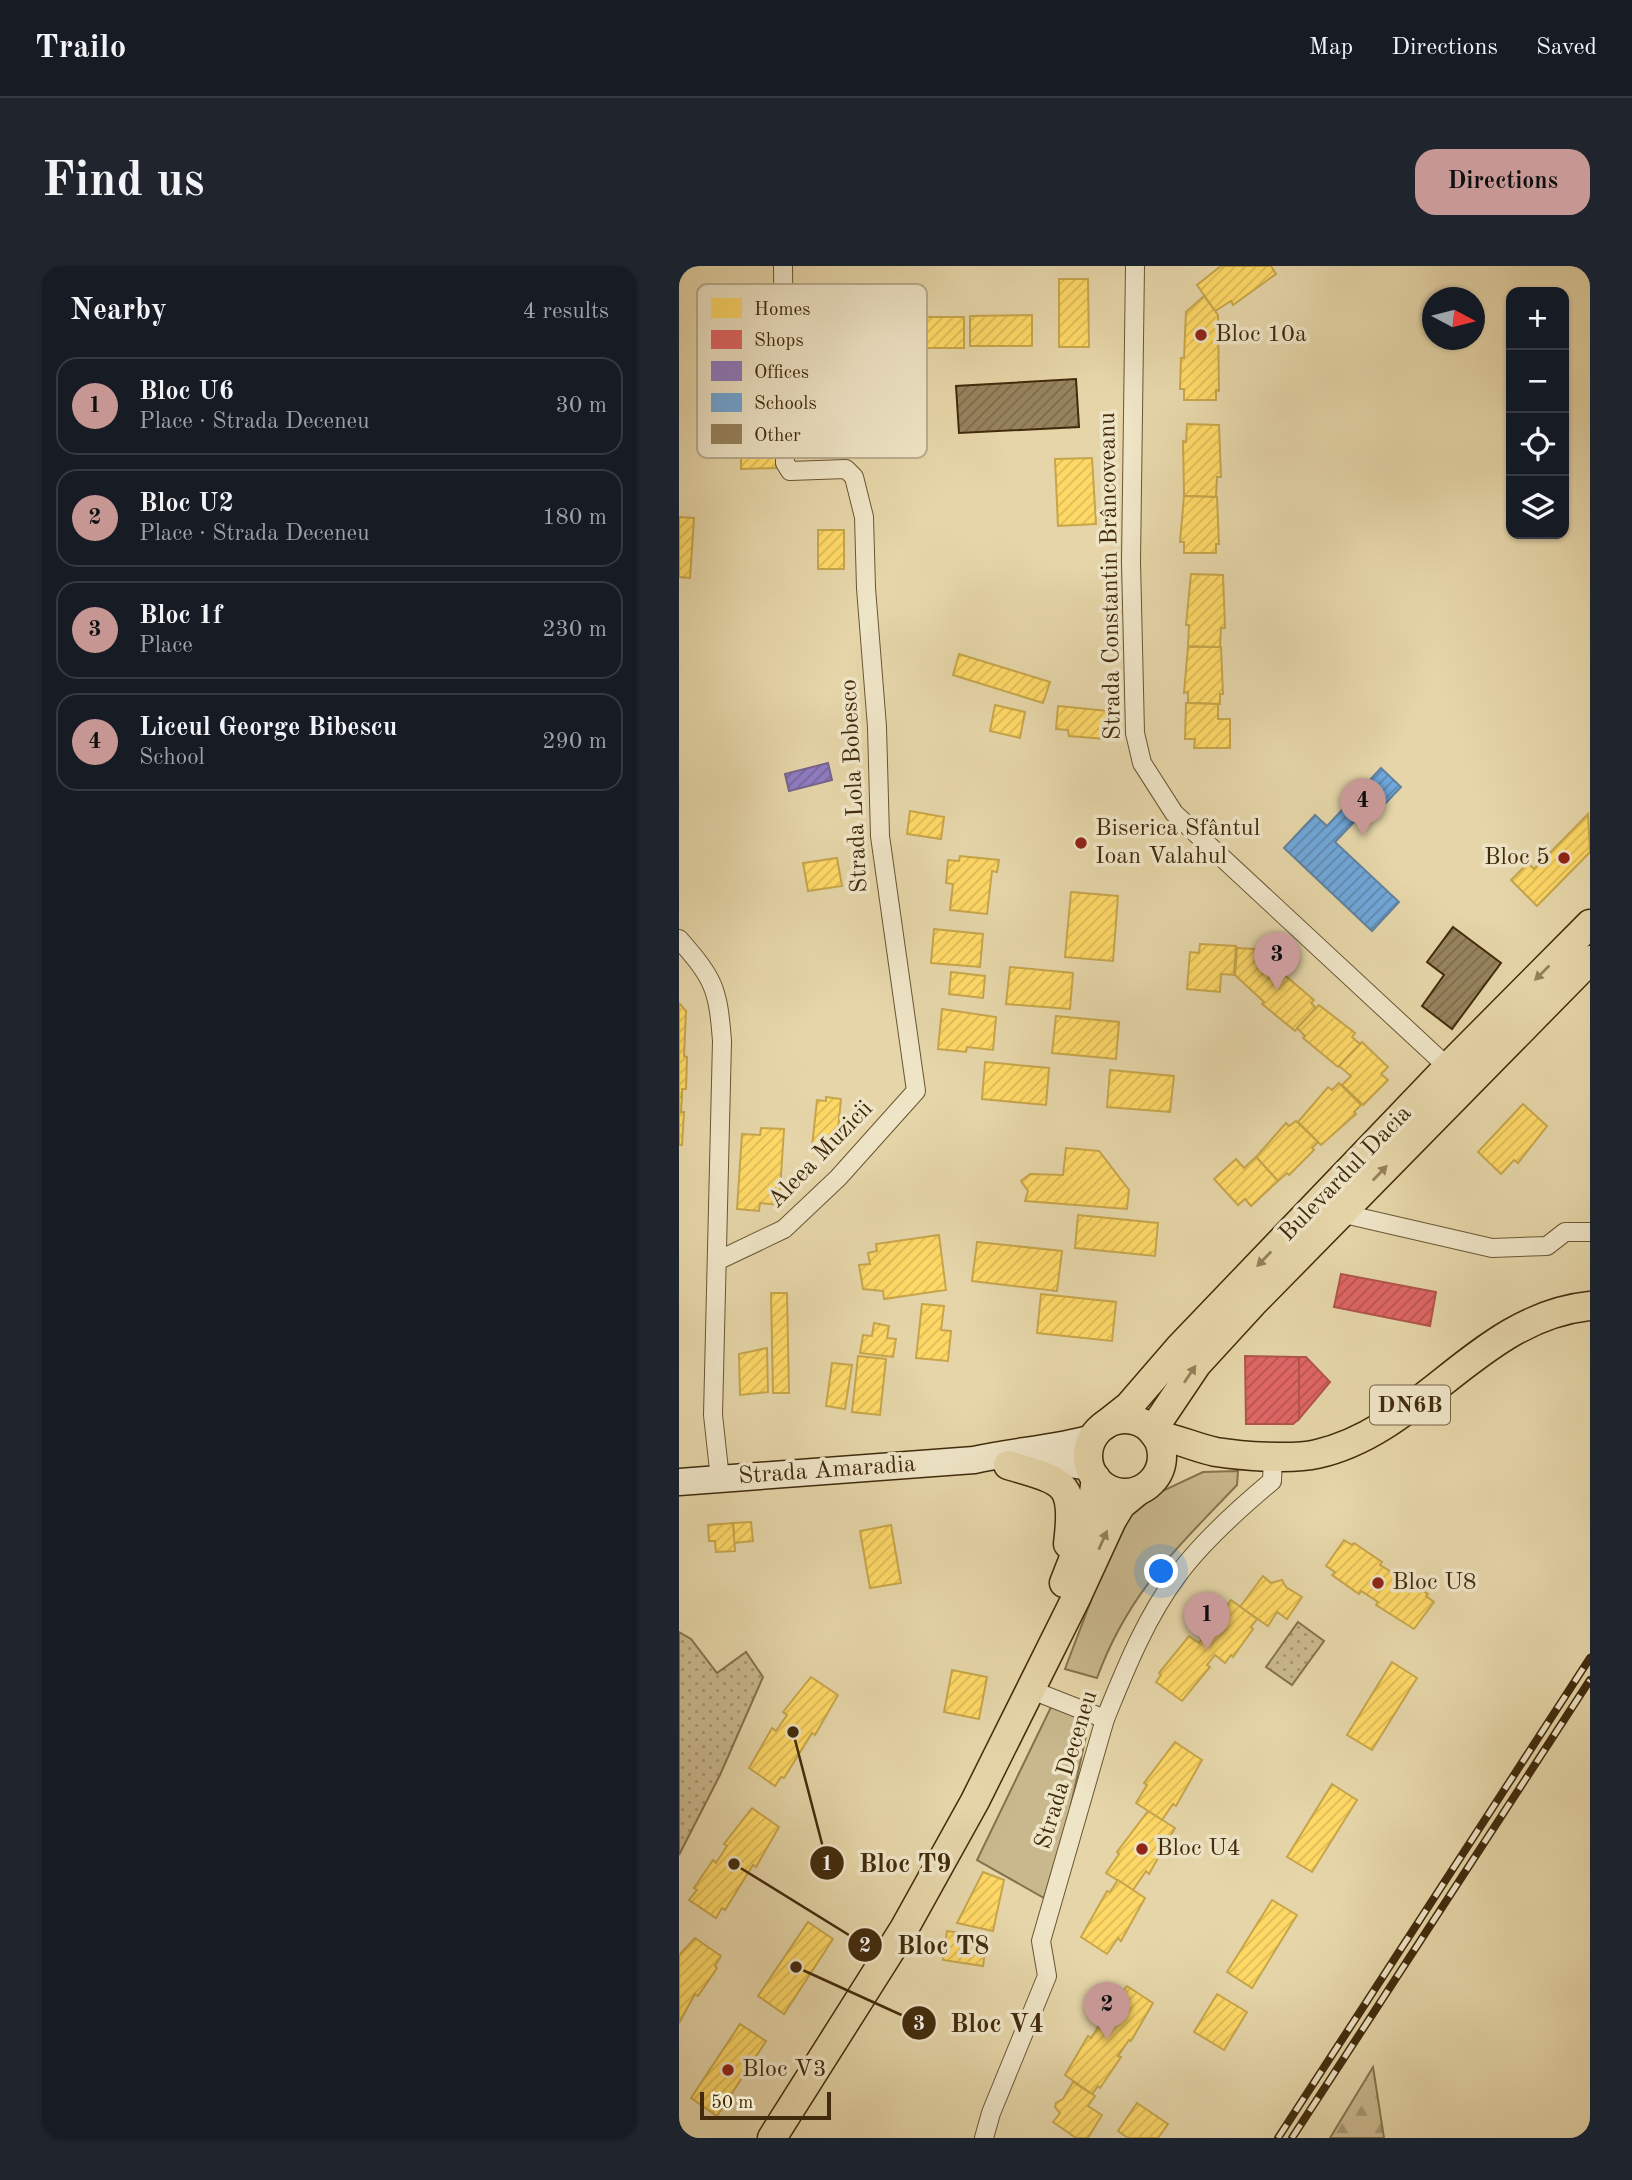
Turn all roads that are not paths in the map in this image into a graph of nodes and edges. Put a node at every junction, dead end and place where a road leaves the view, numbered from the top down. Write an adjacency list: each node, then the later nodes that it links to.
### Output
1 (783, 266): 3 (street, Strada Lola Bobesco)
2 (1135, 266): 8 (street, Strada Constantin Brâncoveanu)
3 (783, 284)
4 (785, 458): 9 (street, Strada Lola Bobesco)
5 (1590, 924): 8 (main road, Bulevardul Dacia, one-way to 8)
6 (679, 939): 12 (street)
7 (1590, 960): 8 (main road, Bulevardul Dacia)
8 (1457, 1076): 10 (main road, Bulevardul Dacia, one-way to 8); 14 (main road, Bulevardul Dacia, one-way to 14)
9 (916, 1091): 12 (street, Aleea Muzicii)
10 (1341, 1213): 11 (street); 15 (main road, Bulevardul Dacia, one-way to 10)
11 (1590, 1232)
12 (717, 1261): 21 (street)
13 (1590, 1306): 17 (main road, DN6B)
14 (1099, 1432): 15 (main road); 18 (main road, Strada Amaradia); 20 (main road)
15 (1154, 1433): 16 (main road, DN6B); 23 (main road)
16 (1215, 1452): 17 (main road, DN6B); 23 (main road, DN6B)
17 (1273, 1455): 26 (street, Strada Deceneu)
18 (974, 1460): 19 (main road, Strada Amaradia); 21 (main road, Strada Amaradia)
19 (1008, 1465): 20 (main road, Strada Amaradia); 24 (main road)
20 (1093, 1473): 23 (main road); 24 (main road)
21 (719, 1479): 22 (main road, Strada Amaradia)
22 (679, 1482)
23 (1144, 1487): 25 (main road, one-way to 23)
24 (1062, 1588): 25 (main road)
25 (1030, 1689): 26 (street); 27 (main road)
26 (1104, 1719): 28 (street, Strada Deceneu)
27 (772, 2138)
28 (984, 2138)

